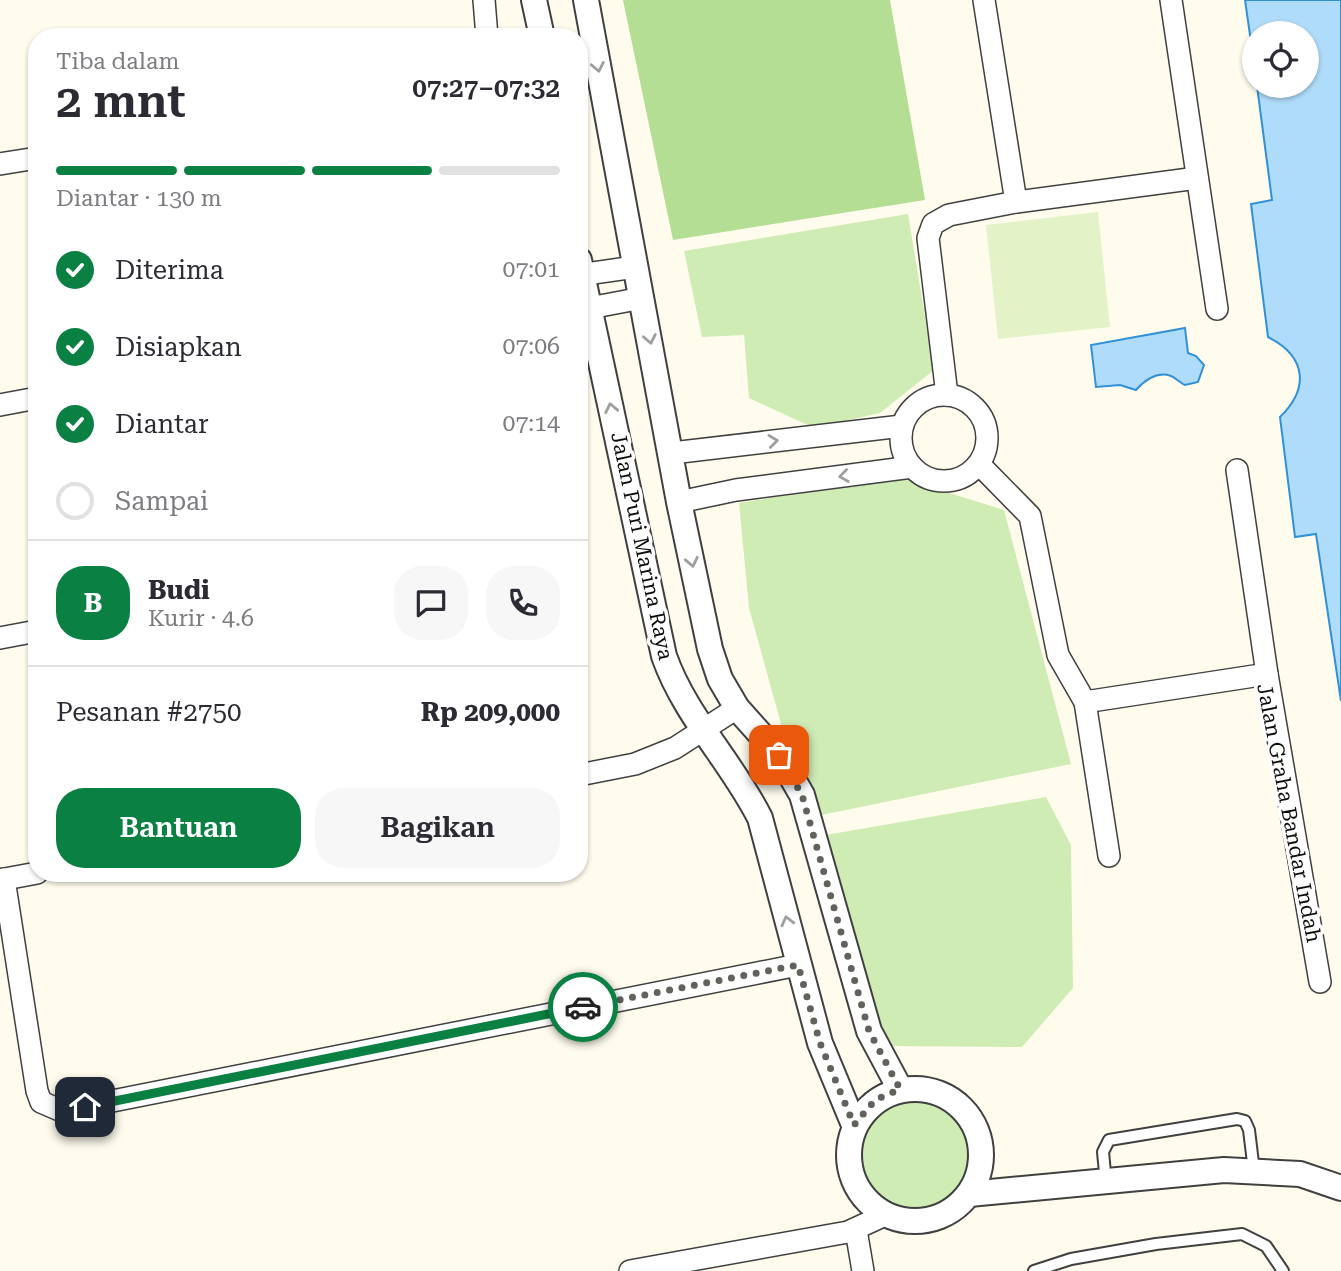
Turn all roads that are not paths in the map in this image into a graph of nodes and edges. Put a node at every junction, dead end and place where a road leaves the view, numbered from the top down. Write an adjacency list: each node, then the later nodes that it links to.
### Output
1 (484, 0): 6 (street)
2 (534, 0): 7 (street)
3 (586, 0): 12 (street, one-way to 12)
4 (984, 0): 11 (street)
5 (1171, 0): 10 (street)
6 (486, 28)
7 (540, 28)
8 (28, 159): 9 (street)
9 (0, 164)
10 (1197, 178): 11 (street); 16 (street)
11 (1016, 202): 18 (street)
12 (635, 267): 13 (street, Jalan Puri Marina Raya); 14 (street)
13 (588, 270)
14 (642, 298): 15 (street); 22 (street, one-way to 22)
15 (588, 308)
16 (1217, 309)
17 (588, 326): 32 (street, Jalan Puri Marina Raya, one-way to 17)
18 (947, 395): 21 (street); 23 (street)
19 (28, 400): 20 (street)
20 (0, 405)
21 (902, 426): 22 (street, one-way to 21); 24 (street)
22 (671, 453): 26 (street)
23 (979, 464): 24 (street); 30 (street)
24 (912, 467): 26 (street, one-way to 26)
25 (1237, 470): 29 (street)
26 (679, 502): 31 (street, one-way to 31)
27 (28, 633): 28 (street)
28 (0, 638)
29 (1267, 674): 30 (street, Jalan Graha Bandar Indah); 38 (street, Jalan Graha Bandar Indah)
30 (1085, 702): 34 (street)
31 (737, 708): 32 (street); 39 (street)
32 (703, 730): 33 (street); 37 (street, Jalan Puri Marina Raya, one-way to 32)
33 (588, 773)
34 (1109, 856)
35 (28, 875): 36 (street)
36 (2, 879): 37 (street)
37 (798, 965): 40 (street, Jalan Puri Marina Raya)
38 (1320, 982)
39 (900, 1089): 40 (street); 44 (street)
40 (854, 1125): 45 (street)
41 (1254, 1171): 42 (street); 42 (lane); 43 (street)
42 (1106, 1183): 44 (street)
43 (1341, 1188)
44 (969, 1194): 45 (street)
45 (885, 1215): 46 (street)
46 (856, 1230): 47 (street); 48 (street)
47 (630, 1271)
48 (863, 1271)
49 (1034, 1271): 50 (lane)
50 (1283, 1271)

